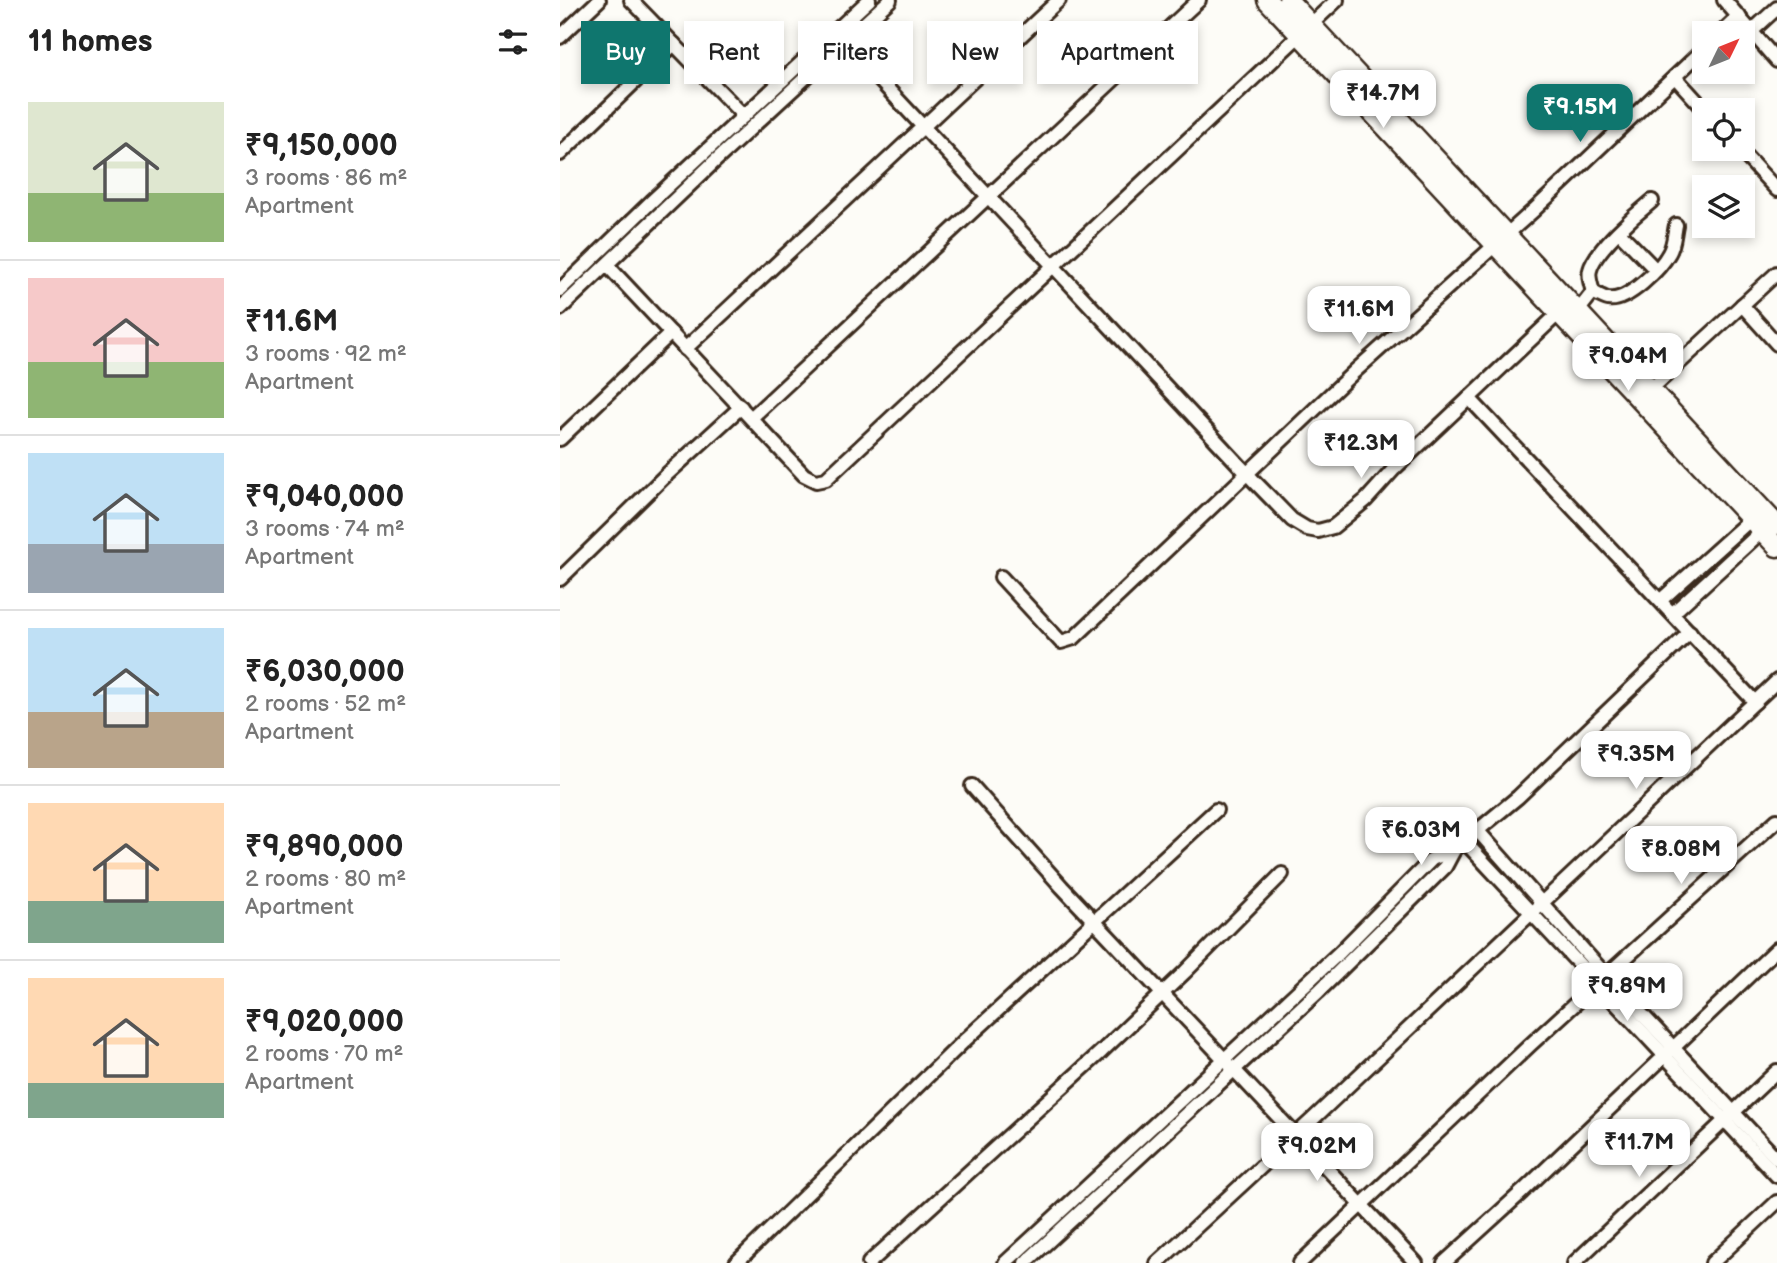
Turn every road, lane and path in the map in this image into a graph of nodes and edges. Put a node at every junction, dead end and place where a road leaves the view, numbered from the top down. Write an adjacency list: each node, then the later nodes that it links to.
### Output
1 (599, 0): 19 (street)
2 (631, 0): 20 (street)
3 (869, 0): 27 (street)
4 (890, 0): 13 (street)
5 (1059, 0): 28 (street)
6 (1199, 0): 32 (street)
7 (1267, 0): 17 (street)
8 (1288, 0): 17 (street)
9 (1337, 0): 17 (street)
10 (1724, 0): 12 (street)
11 (1777, 8): 16 (street)
12 (1739, 16): 14 (street); 15 (street)
13 (867, 21)
14 (1734, 21)
15 (1743, 21)
16 (1755, 28)
17 (1305, 30): 36 (street); 38 (street)
18 (1755, 35): 22 (street)
19 (560, 37)
20 (674, 44): 27 (street); 29 (street)
21 (1692, 61): 23 (street)
22 (1777, 61)
23 (1675, 77): 26 (street); 36 (street)
24 (798, 84): 37 (street)
25 (884, 84): 28 (street)
26 (1694, 98)
27 (744, 116): 41 (street)
28 (924, 125): 32 (street); 49 (street)
29 (560, 154)
30 (1751, 161): 31 (street)
31 (1777, 190)
32 (990, 196): 38 (street); 53 (street)
33 (1652, 201): 35 (street)
34 (1676, 225): 39 (street)
35 (1619, 232): 39 (street); 42 (street)
36 (1501, 240): 45 (street); 46 (street); 55 (street)
37 (607, 265): 44 (street); 47 (street)
38 (1054, 267): 53 (street); 55 (street)
39 (1656, 270): 42 (street)
40 (1777, 273): 43 (street)
41 (560, 290)
42 (1592, 292): 45 (street)
43 (1742, 305): 48 (street); 50 (street)
44 (560, 309)
45 (1578, 311): 50 (street)
46 (1559, 313): 51 (street); 56 (street)
47 (671, 333): 49 (street); 54 (street)
48 (1777, 344)
49 (685, 349): 52 (street)
50 (1651, 389): 56 (street)
51 (1469, 398): 55 (street); 60 (street)
52 (741, 407): 53 (street); 59 (street)
53 (751, 418)
54 (560, 439)
55 (1247, 473): 58 (street)
56 (1763, 525): 57 (street); 60 (street); 61 (street)
57 (1777, 547)
58 (1001, 578)
59 (560, 579)
60 (1661, 600): 61 (street)
61 (1673, 613): 62 (street)
62 (1690, 632): 64 (street); 68 (street)
63 (1777, 681): 64 (street)
64 (1755, 702): 72 (street)
65 (972, 786): 73 (street)
66 (1216, 810): 73 (street)
67 (1777, 820): 75 (street)
68 (1477, 830): 69 (street); 72 (street)
69 (1465, 842): 70 (street); 72 (street)
70 (1454, 850): 78 (street); 79 (street)
71 (1282, 874): 76 (street)
72 (1536, 908): 75 (street); 82 (street)
73 (1094, 920): 76 (street); 87 (street)
74 (1777, 949): 77 (street)
75 (1601, 979): 77 (street); 86 (street)
76 (1163, 992): 78 (street); 88 (street)
77 (1669, 1052): 81 (street); 94 (street)
78 (1223, 1058): 79 (street); 89 (street)
79 (1233, 1069): 82 (street); 90 (street)
80 (1777, 1071): 81 (street)
81 (1730, 1115): 83 (street); 84 (street); 95 (street)
82 (1295, 1136): 86 (street); 91 (street)
83 (1777, 1158)
84 (1777, 1176)
85 (1777, 1202): 96 (street)
86 (1360, 1205): 92 (street); 93 (street)
87 (736, 1263)
88 (869, 1263)
89 (1005, 1263)
90 (1025, 1263)
91 (1157, 1263)
92 (1300, 1263)
93 (1416, 1263)
94 (1444, 1263)
95 (1574, 1263)
96 (1712, 1263)

